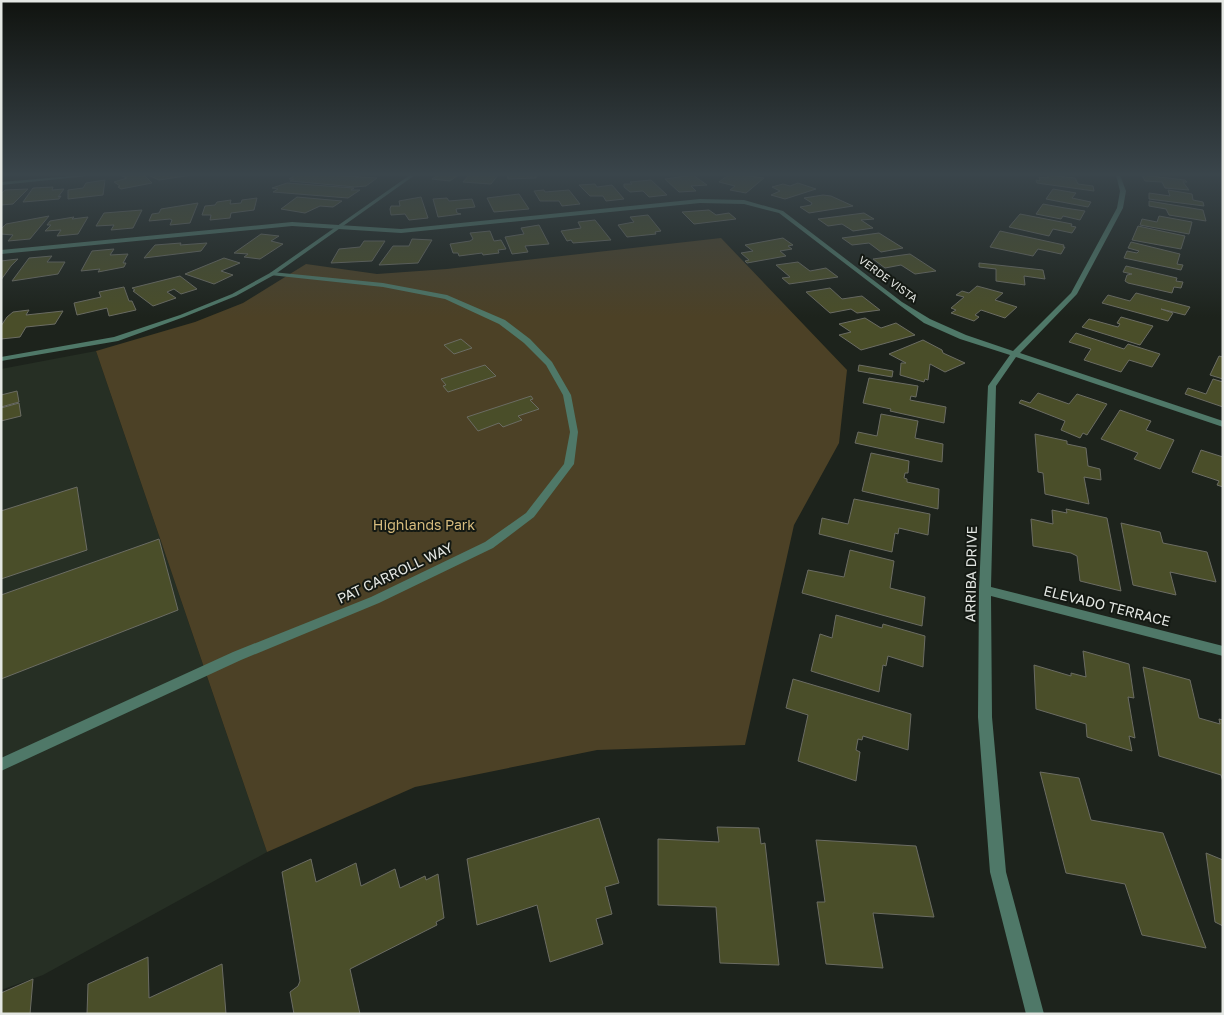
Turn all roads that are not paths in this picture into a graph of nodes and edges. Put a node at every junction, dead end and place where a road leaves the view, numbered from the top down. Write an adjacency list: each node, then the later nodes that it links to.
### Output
1 (343, 222): 5 (street)
2 (487, 222): 5 (street, VERDE VISTA)
3 (795, 222): 8 (street, VERDE VISTA)
4 (1112, 222): 8 (street, ARRIBA DRIVE)
5 (338, 226): 6 (street, VERDE VISTA); 7 (street)
6 (1, 252)
7 (272, 274): 9 (street); 13 (street, PAT CARROLL WAY)
8 (1013, 356): 10 (street, VERDE VISTA); 11 (street, ARRIBA DRIVE)
9 (1, 359)
10 (1223, 424)
11 (985, 590): 12 (street, ELEVADO TERRACE); 14 (street, ARRIBA DRIVE)
12 (1223, 651)
13 (1, 765)
14 (1035, 1014)

